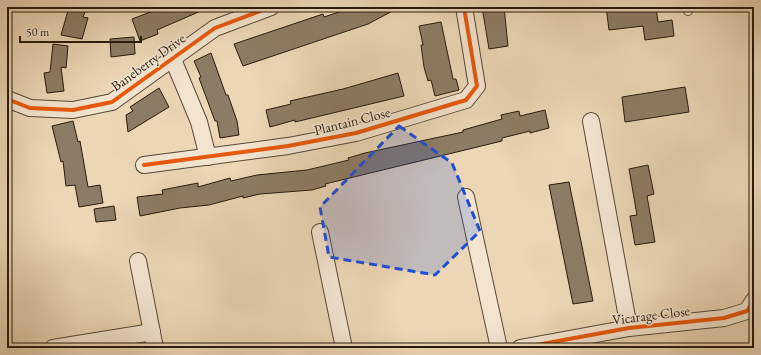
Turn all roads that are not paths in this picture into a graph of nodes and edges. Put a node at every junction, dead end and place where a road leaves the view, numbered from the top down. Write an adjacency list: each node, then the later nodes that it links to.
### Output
1 (464, 7): 6 (street, Plantain Close)
2 (262, 9): 3 (street, Baneberry Drive)
3 (172, 57): 4 (street, Baneberry Drive); 6 (street)
4 (7, 99)
5 (591, 121): 12 (street)
6 (208, 157): 7 (street, Plantain Close)
7 (144, 165)
8 (466, 197): 17 (street)
9 (320, 232): 16 (street)
10 (138, 261): 13 (street)
11 (754, 300): 12 (street, Vicarage Close)
12 (629, 328): 18 (street, Vicarage Close)
13 (152, 332): 14 (street); 15 (street)
14 (53, 348)
15 (155, 348)
16 (344, 348)
17 (499, 348)
18 (520, 348)

